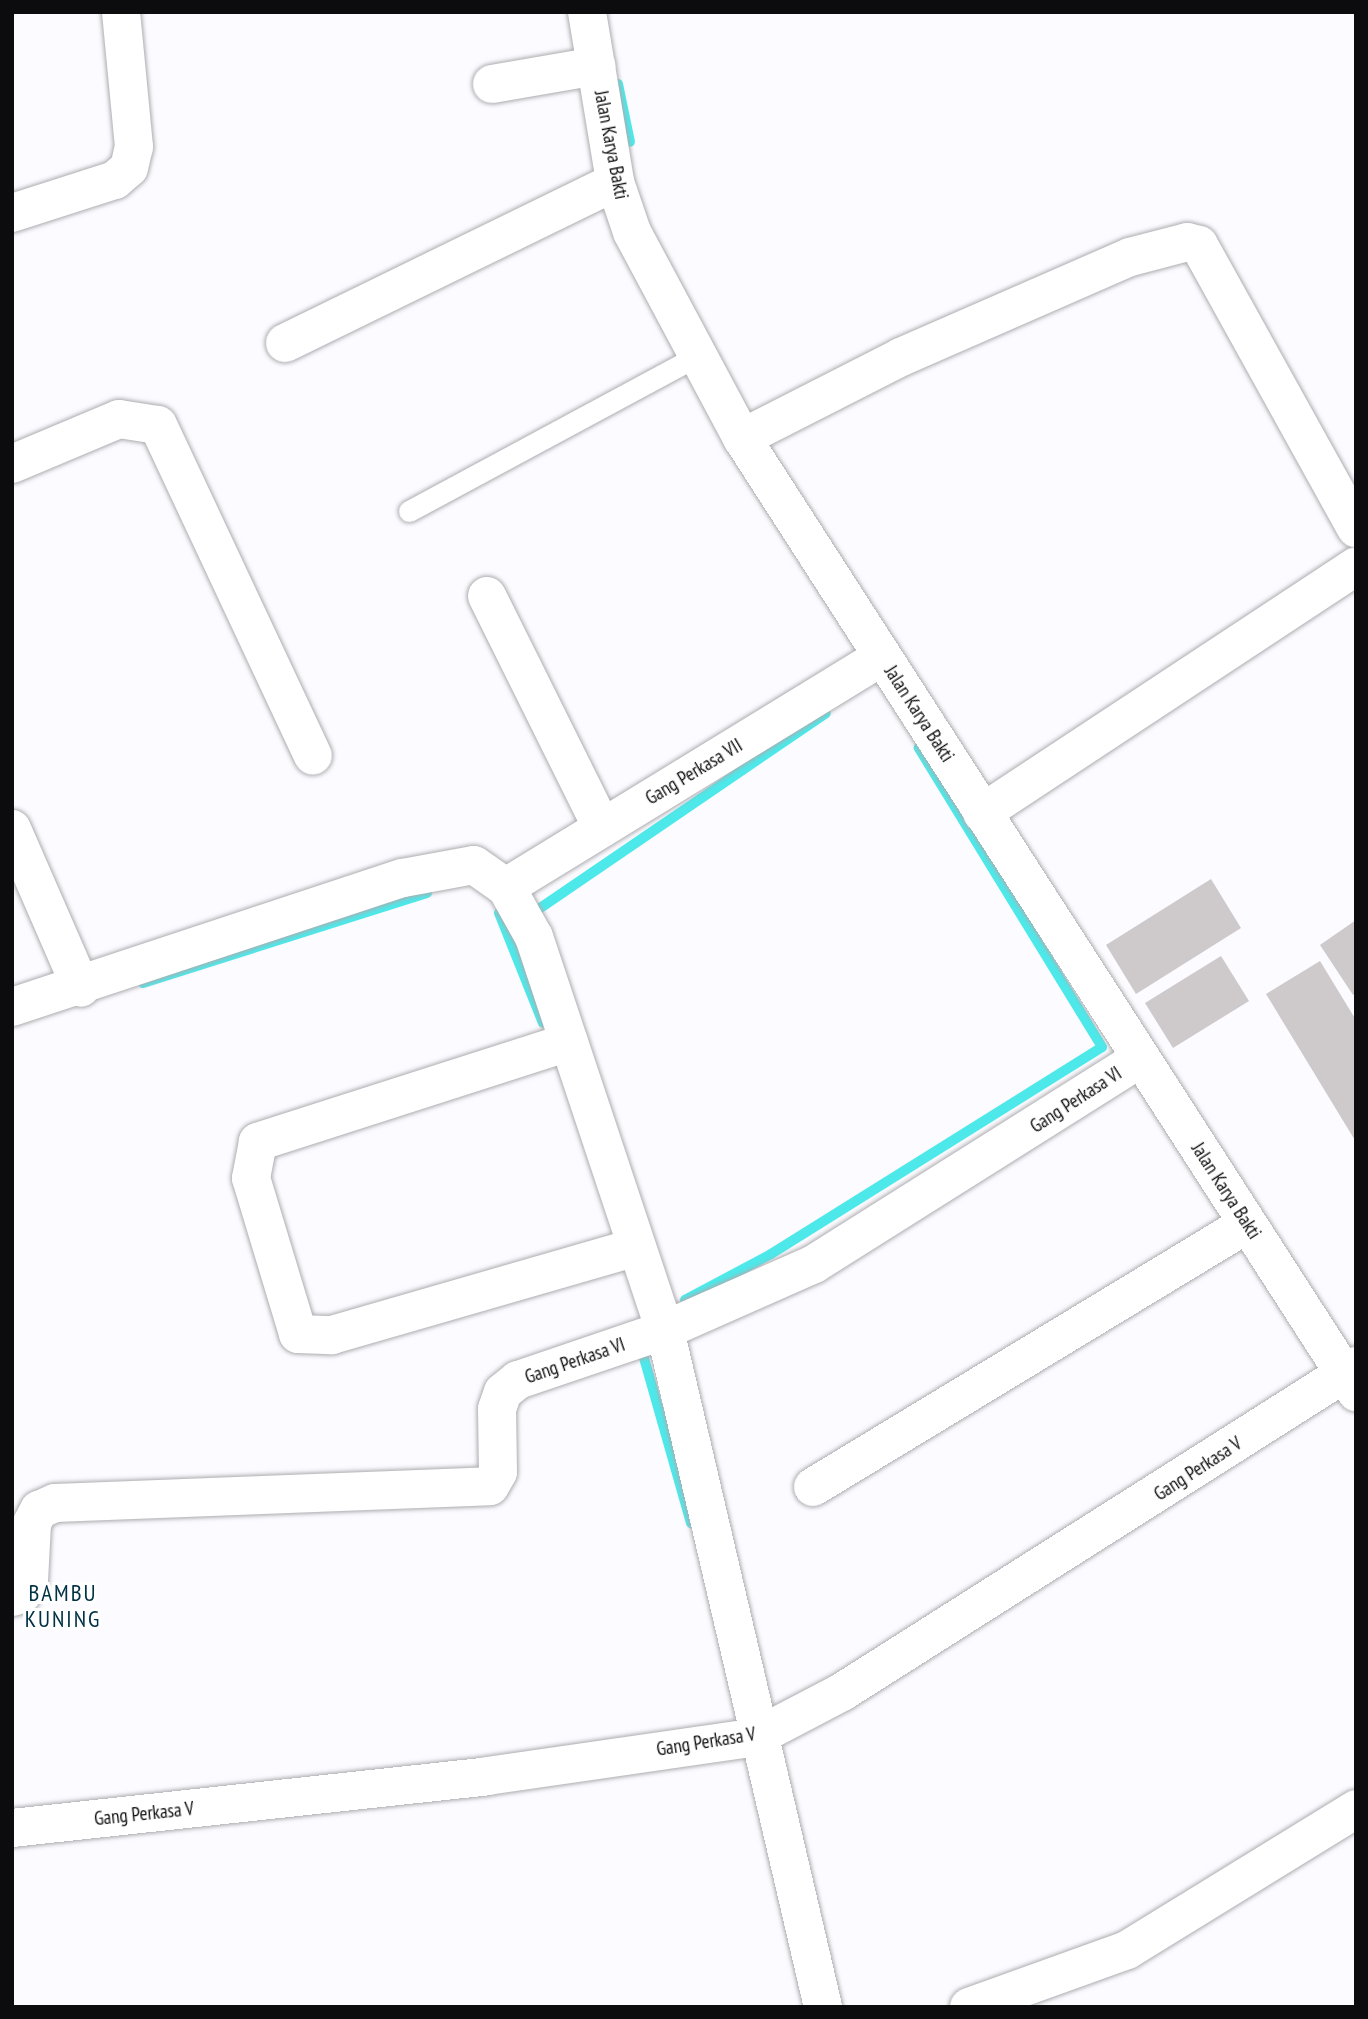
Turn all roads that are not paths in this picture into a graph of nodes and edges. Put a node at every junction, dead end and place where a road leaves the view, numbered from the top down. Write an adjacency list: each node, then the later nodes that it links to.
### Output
1 (121, 12): 6 (street)
2 (587, 12): 3 (street, Jalan Karya Bakti)
3 (596, 66): 4 (street); 5 (street, Jalan Karya Bakti)
4 (492, 83)
5 (615, 182): 7 (street); 8 (street, Jalan Karya Bakti)
6 (12, 213)
7 (285, 344)
8 (697, 356): 9 (street, Jalan Karya Bakti); 11 (lane)
9 (742, 438): 12 (street); 15 (street, Jalan Karya Bakti)
10 (12, 464): 16 (street)
11 (409, 511)
12 (1356, 528)
13 (1356, 566): 17 (street)
14 (487, 596): 18 (street)
15 (882, 657): 17 (street, Jalan Karya Bakti); 18 (street, Gang Perkasa VII)
16 (313, 756)
17 (982, 813): 24 (street, Jalan Karya Bakti)
18 (602, 828): 20 (street, Gang Perkasa VII)
19 (12, 829): 21 (street)
20 (506, 887): 21 (street); 23 (street)
21 (81, 988): 22 (street)
22 (12, 1007)
23 (569, 1042): 26 (street); 26 (street)
24 (1141, 1058): 25 (street, Jalan Karya Bakti); 27 (street, Gang Perkasa VI)
25 (1247, 1224): 28 (street, Jalan Karya Bakti); 29 (street)
26 (638, 1247): 27 (street)
27 (666, 1330): 30 (street, Gang Perkasa VI); 31 (street)
28 (1352, 1378): 31 (street, Gang Perkasa V)
29 (813, 1487)
30 (12, 1597)
31 (756, 1737): 33 (street, Gang Perkasa V); 34 (street)
32 (1356, 1809): 35 (street)
33 (12, 1828)
34 (823, 2007)
35 (970, 2007)

